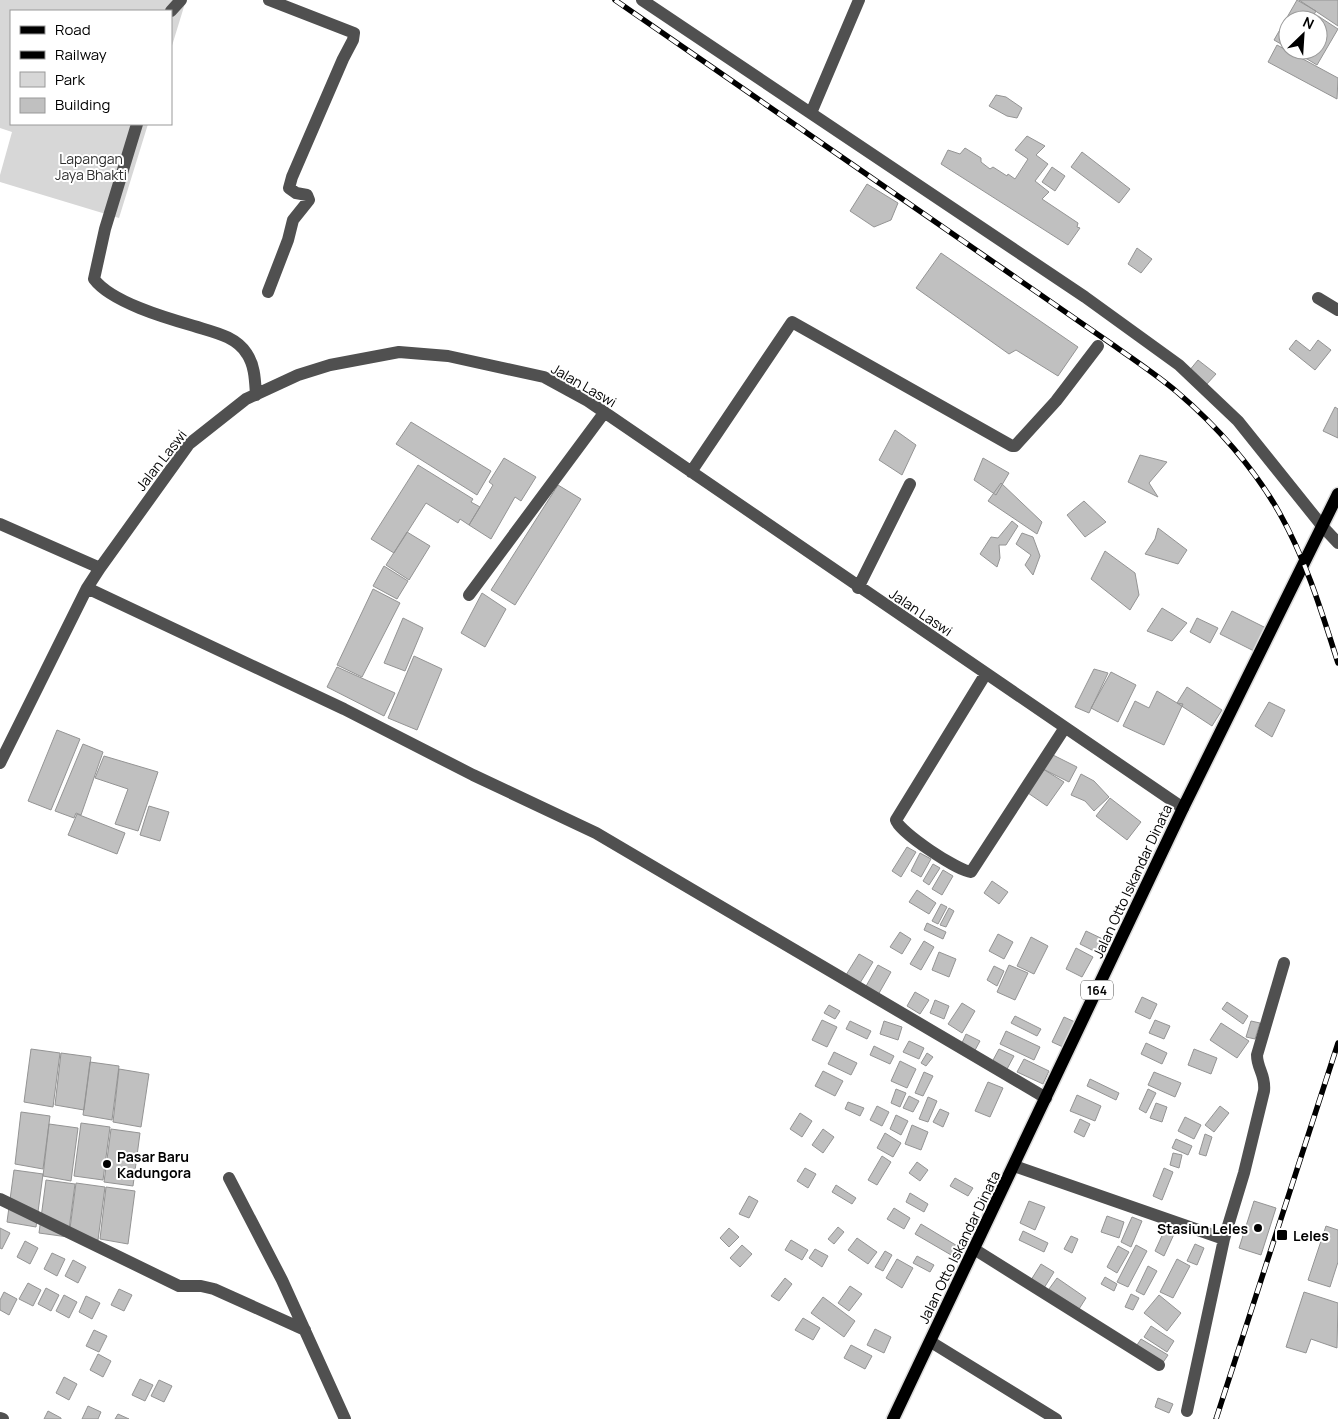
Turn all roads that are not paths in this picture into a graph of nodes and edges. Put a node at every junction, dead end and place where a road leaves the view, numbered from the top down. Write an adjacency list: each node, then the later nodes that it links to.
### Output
1 (181, 0): 5 (street)
2 (269, 0): 8 (street)
3 (642, 0): 6 (street)
4 (860, 0): 6 (street)
5 (171, 10)
6 (811, 113): 18 (street)
7 (137, 125): 12 (street)
8 (268, 292)
9 (1318, 298): 10 (street)
10 (1338, 310)
11 (1098, 346): 14 (street)
12 (256, 395): 13 (street, Jalan Laswi); 20 (street, Jalan Laswi)
13 (604, 413): 14 (street, Jalan Laswi); 23 (street)
14 (691, 472): 22 (street, Jalan Laswi)
15 (910, 484): 22 (street)
16 (1338, 494): 18 (main road, Jalan Otto Iskandar Dinata / 164)
17 (0, 524): 20 (street)
18 (1322, 527): 19 (street); 27 (main road, Jalan Otto Iskandar Dinata / 164)
19 (1338, 544)
20 (100, 568): 21 (street, Jalan Laswi)
21 (87, 588): 26 (street, Jalan Laswi); 29 (street)
22 (858, 588): 24 (street, Jalan Laswi)
23 (469, 596)
24 (985, 675): 25 (street, Jalan Laswi); 25 (street)
25 (1064, 729): 27 (street, Jalan Laswi)
26 (0, 763)
27 (1183, 808): 29 (main road, Jalan Otto Iskandar Dinata / 164)
28 (1284, 963): 33 (street)
29 (1046, 1098): 30 (main road, Jalan Otto Iskandar Dinata / 164)
30 (1014, 1166): 33 (street); 34 (main road, Jalan Otto Iskandar Dinata / 164)
31 (229, 1178): 35 (street)
32 (0, 1199): 35 (street)
33 (1224, 1239): 38 (street)
34 (974, 1249): 36 (main road, Jalan Otto Iskandar Dinata / 164); 37 (street)
35 (304, 1330): 39 (street)
36 (930, 1342): 40 (main road, Jalan Otto Iskandar Dinata / 164); 41 (street)
37 (1159, 1365)
38 (1188, 1411)
39 (343, 1418)
40 (893, 1419)
41 (1056, 1419)

